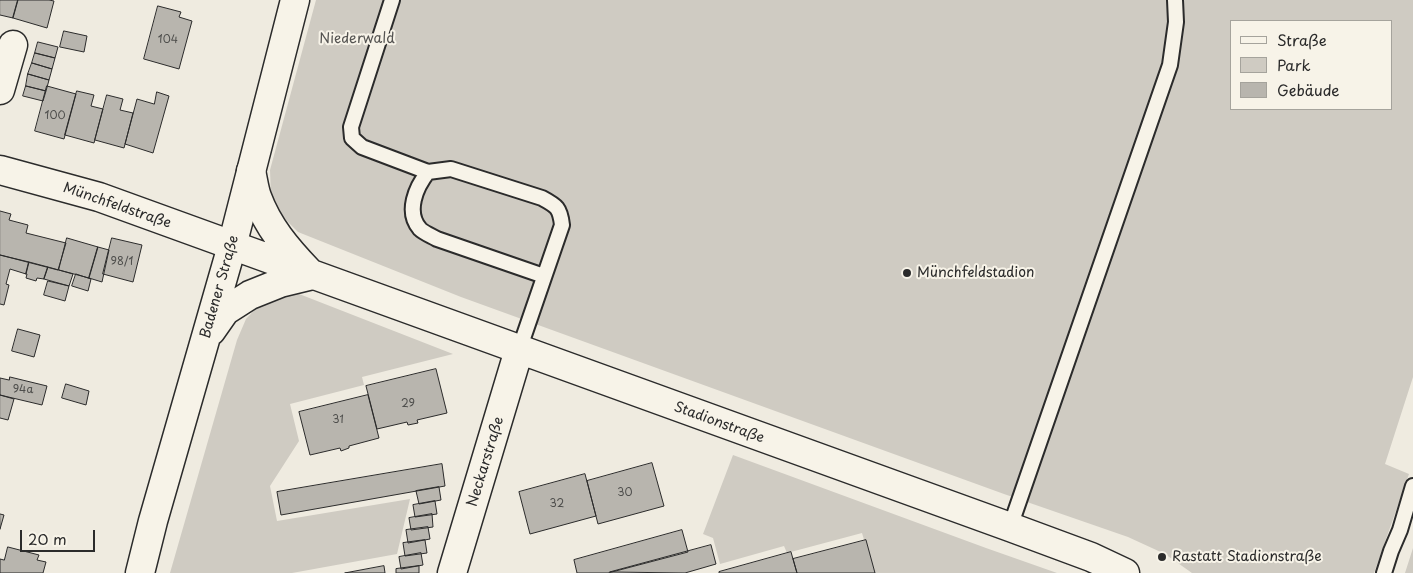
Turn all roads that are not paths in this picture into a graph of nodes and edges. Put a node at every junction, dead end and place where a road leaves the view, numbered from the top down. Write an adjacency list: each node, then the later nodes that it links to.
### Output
1 (295, 0): 7 (street, Badener Straße)
2 (392, 0): 8 (lane)
3 (1174, 0): 15 (lane)
4 (13, 45): 5 (street)
5 (0, 90)
6 (0, 170): 9 (street, Münchfeldstraße)
7 (251, 170): 9 (street, Badener Straße); 10 (street, Stadionstraße)
8 (428, 172): 11 (lane); 11 (lane)
9 (232, 246): 10 (street, Stadionstraße); 12 (street, Badener Straße)
10 (313, 275): 12 (street); 13 (street, Stadionstraße)
11 (544, 276): 13 (lane)
12 (205, 338): 17 (street, Badener Straße)
13 (519, 350): 15 (street, Stadionstraße); 16 (street, Neckarstraße)
14 (1413, 486): 19 (lane)
15 (1010, 527): 18 (street, Stadionstraße)
16 (455, 572)
17 (140, 573)
18 (1125, 573)
19 (1384, 573)

